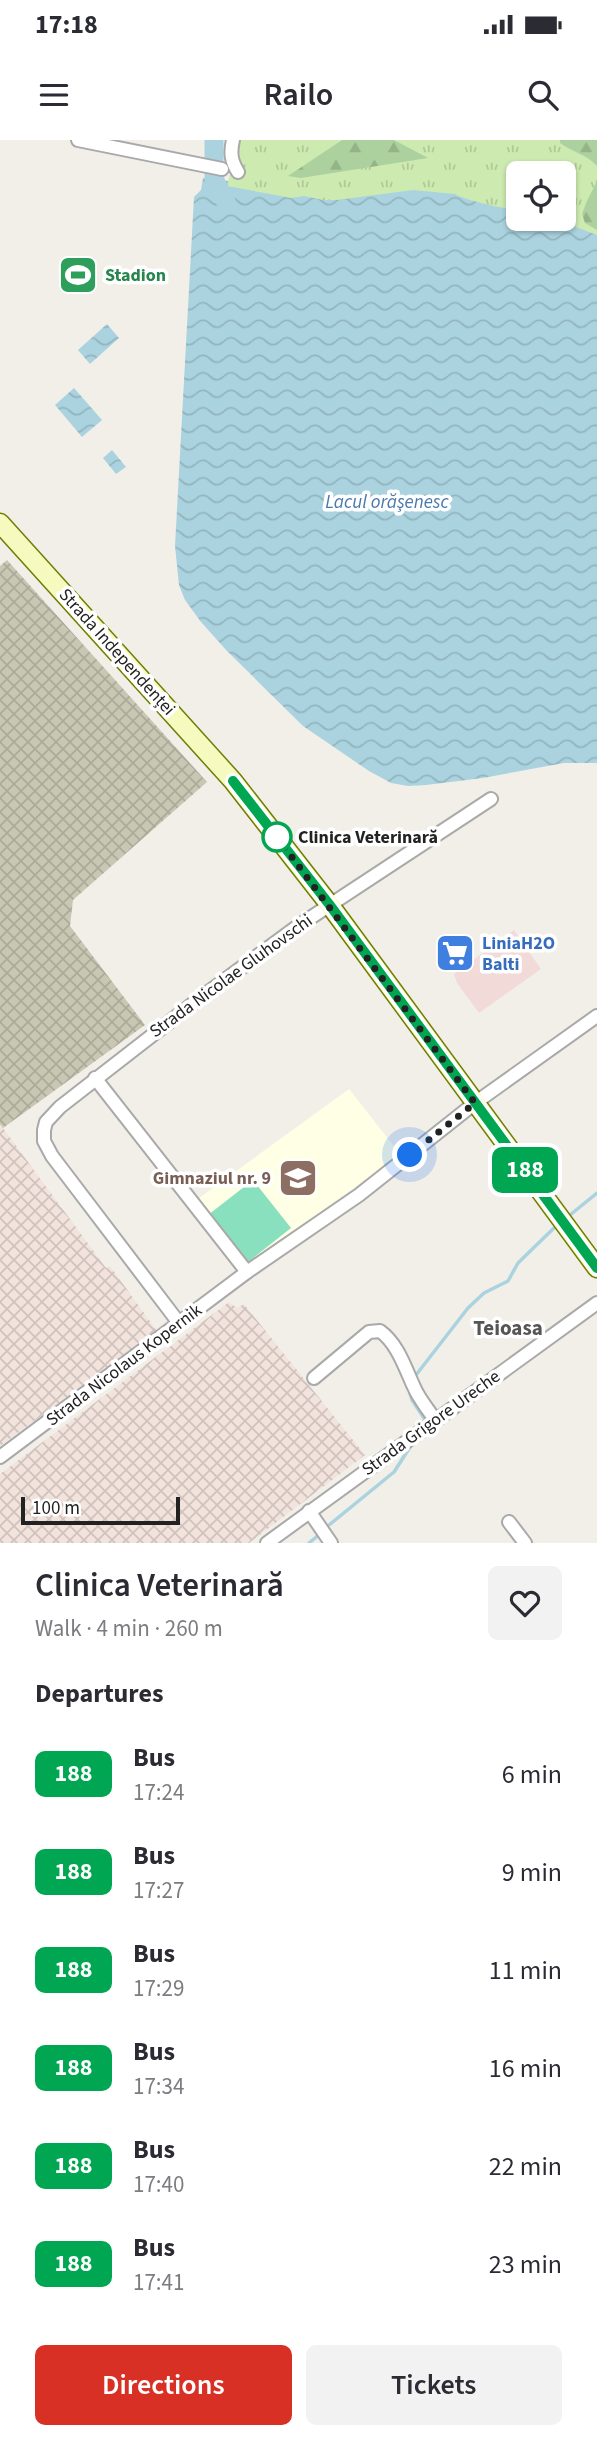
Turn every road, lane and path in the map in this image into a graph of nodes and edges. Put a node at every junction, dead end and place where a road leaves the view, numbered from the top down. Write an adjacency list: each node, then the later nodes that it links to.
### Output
1 (78, 140): 3 (street)
2 (233, 140): 4 (street)
3 (222, 169)
4 (238, 172)
5 (0, 523): 7 (street, Strada Independenței)
6 (491, 799): 7 (street, Strada Nicolae Gluhovschi)
7 (329, 904): 9 (street, Strada Nicolae Gluhovschi); 10 (street, Strada Independenței)
8 (597, 1016): 10 (street, Strada Nicolaus Kopernik)
9 (95, 1078): 12 (street); 14 (street, Strada Nicolae Gluhovschi)
10 (475, 1103): 11 (street, Strada Independenței); 12 (street, Strada Nicolaus Kopernik)
11 (597, 1268)
12 (247, 1272): 14 (street, Strada Nicolaus Kopernik)
13 (597, 1304): 16 (street, Strada Grigore Ureche)
14 (179, 1323): 17 (street, Strada Nicolaus Kopernik)
15 (314, 1378): 16 (street)
16 (435, 1420): 18 (street, Strada Grigore Ureche)
17 (0, 1457)
18 (309, 1511): 20 (street, Strada Grigore Ureche); 21 (street)
19 (509, 1522): 22 (street)
20 (267, 1543)
21 (331, 1543)
22 (525, 1543)

